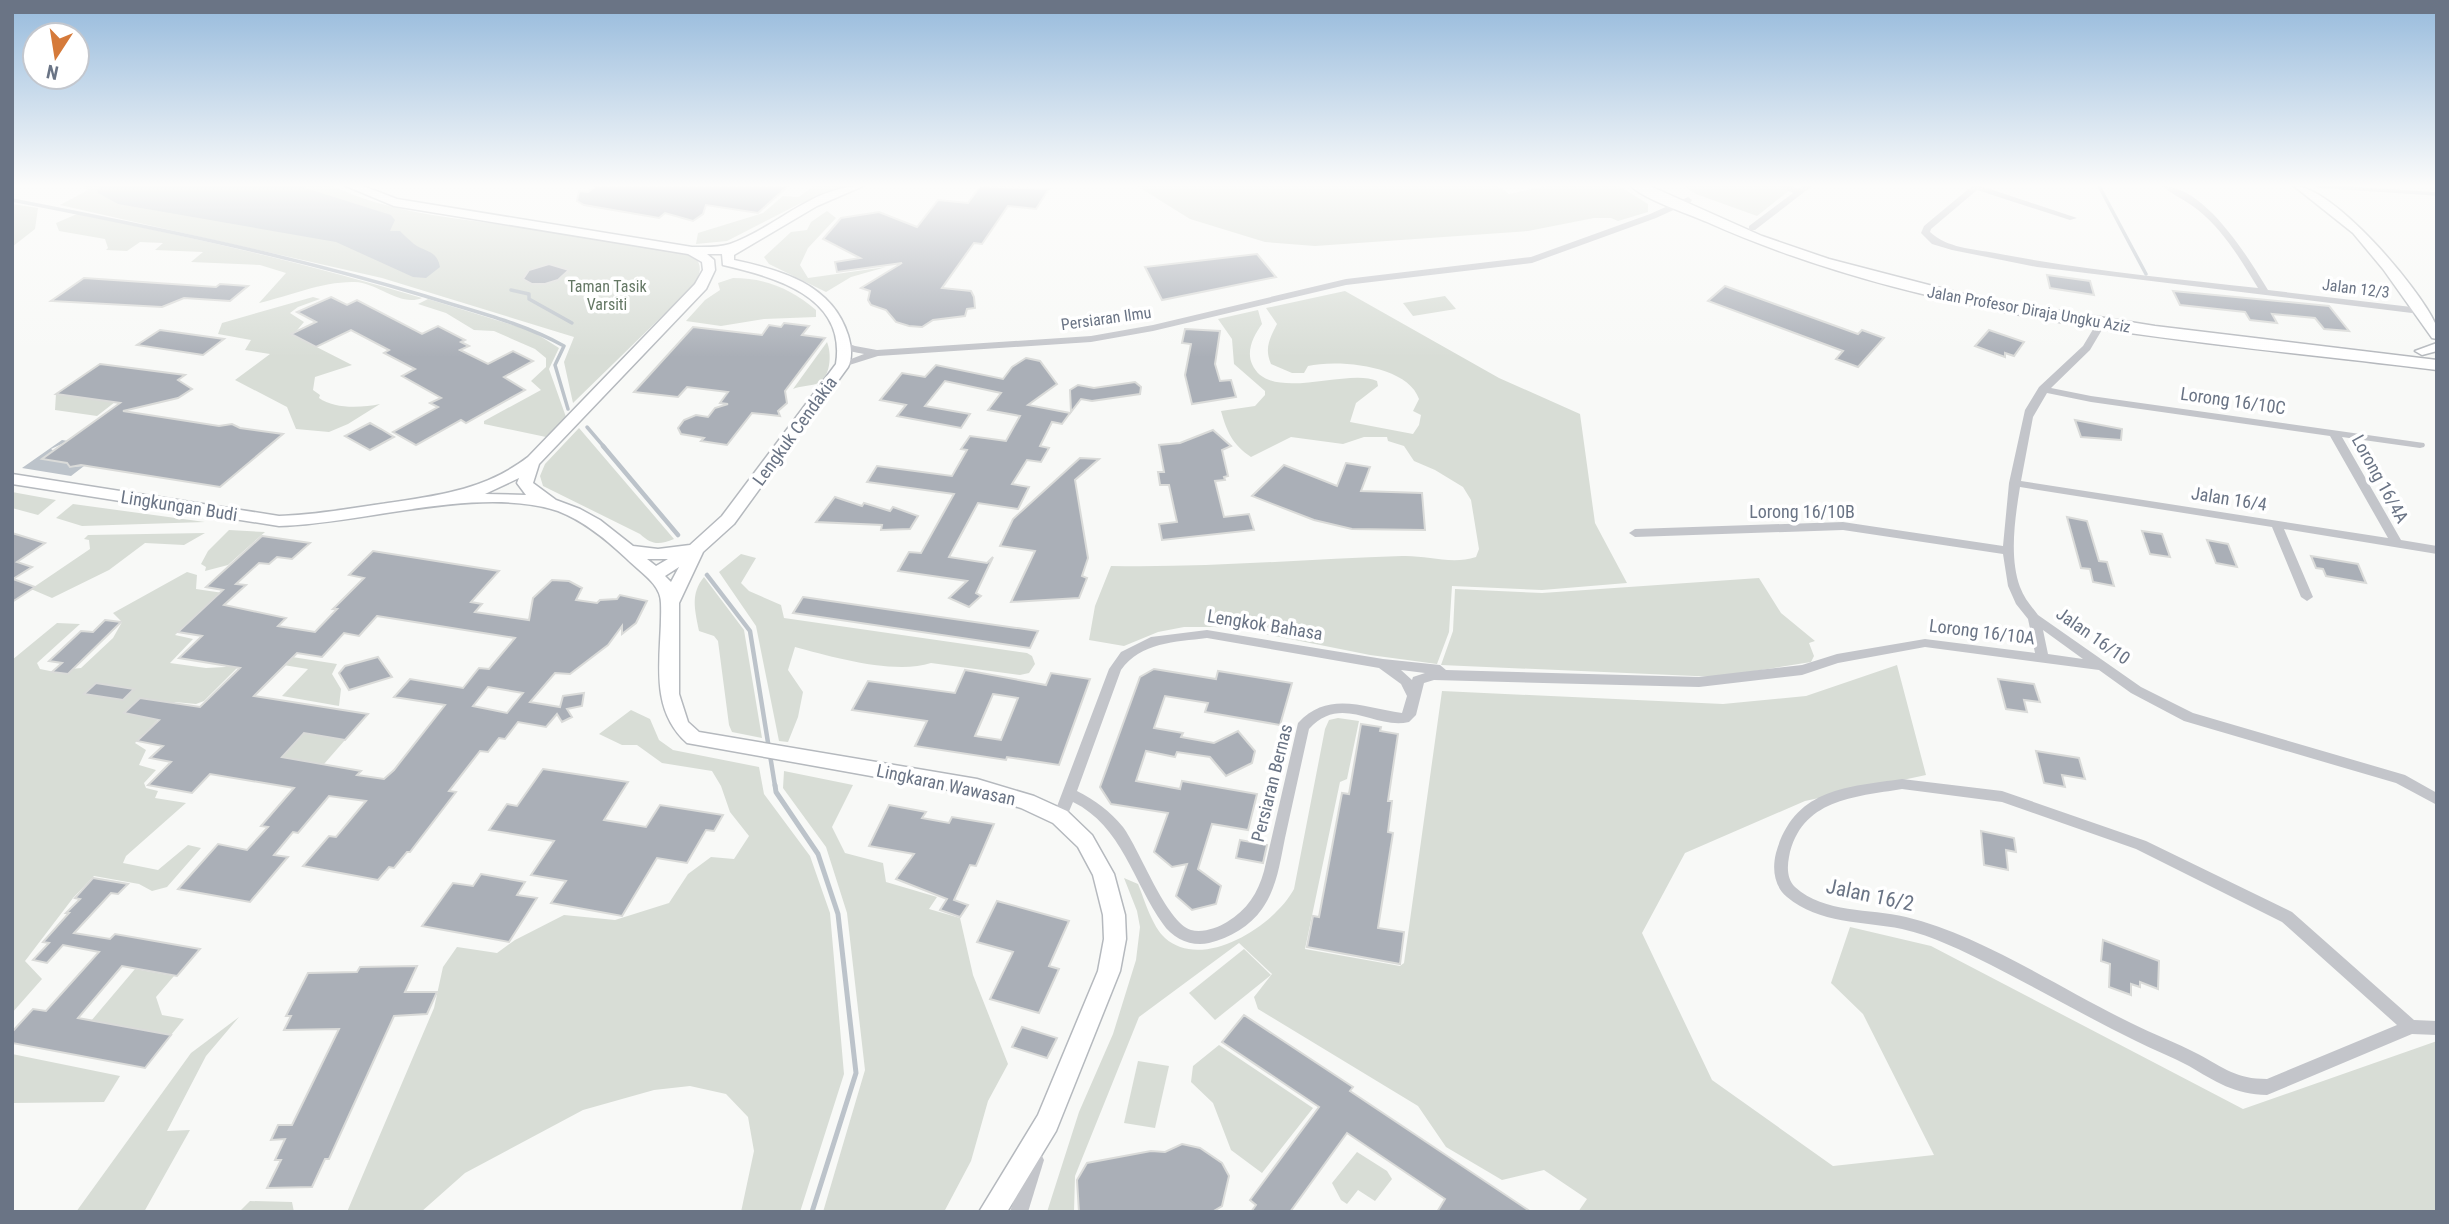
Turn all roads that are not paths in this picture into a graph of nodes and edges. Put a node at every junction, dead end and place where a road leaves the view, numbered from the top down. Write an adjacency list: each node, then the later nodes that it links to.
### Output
1 (649, 243): 10 (street)
2 (747, 243): 9 (street)
3 (1576, 243): 22 (street, Persiaran Ilmu)
4 (1769, 243): 16 (main road, Jalan Profesor Diraja Ungku Aziz)
5 (1799, 243): 17 (main road, Jalan Profesor Diraja Ungku Aziz)
6 (1940, 243): 14 (street, Jalan 12/3)
7 (2234, 243): 14 (street)
8 (2368, 243): 15 (street)
9 (743, 246): 10 (street); 11 (street); 12 (street)
10 (692, 250): 13 (street)
11 (728, 261): 12 (street, Lengkuk Cendakia); 13 (street)
12 (774, 274): 13 (street); 20 (street, Lengkuk Cendakia)
13 (701, 286): 29 (street)
14 (2265, 293): 15 (street, Jalan 12/3)
15 (2420, 311): 18 (street)
16 (2101, 323): 17 (main road, Jalan Profesor Diraja Ungku Aziz); 26 (street, Jalan 16/10)
17 (2153, 326): 19 (main road, Jalan Profesor Diraja Ungku Aziz); 21 (main road); 25 (main road)
18 (2437, 335)
19 (2297, 344): 21 (main road, Jalan Profesor Diraja Ungku Aziz); 24 (main road, Jalan Profesor Diraja Ungku Aziz)
20 (844, 345): 22 (street, Persiaran Ilmu); 23 (street, Lengkuk Cendakia)
21 (2433, 352)
22 (877, 353): 23 (street, Persiaran Ilmu)
23 (843, 364): 37 (street, Lengkuk Cendakia)
24 (2437, 365)
25 (2437, 371)
26 (2043, 389): 27 (street, Lorong 16/10C); 31 (street, Jalan 16/10)
27 (2334, 433): 28 (street, Lorong 16/10C); 36 (street, Lorong 16/4A)
28 (2420, 445)
29 (532, 461): 32 (street); 33 (street)
30 (12, 479): 32 (street, Lingkungan Budi)
31 (2015, 483): 34 (street, Jalan 16/4); 40 (street, Jalan 16/10)
32 (451, 499): 33 (street)
33 (564, 508): 39 (street)
34 (2276, 524): 36 (street, Jalan 16/4); 42 (street)
35 (1635, 533): 40 (street, Lorong 16/10B)
36 (2396, 542): 38 (street, Jalan 16/4)
37 (701, 547): 39 (street); 41 (street, Lengkuk Cendakia); 43 (street, Lengkuk Cendakia)
38 (2437, 550)
39 (628, 551): 41 (street)
40 (2009, 551): 44 (street, Jalan 16/10)
41 (654, 575): 43 (street)
42 (2307, 597)
43 (670, 603): 54 (street, Lingkaran Wawasan)
44 (2034, 618): 45 (street, Jalan 16/10); 47 (street)
45 (2069, 644): 47 (street, Lorong 16/10A); 49 (street, Jalan 16/10)
46 (1888, 649): 47 (street, Lorong 16/10A); 50 (street, Persiaran Bernas)
47 (2042, 657): 49 (street)
48 (1382, 664): 50 (street, Lengkok Bahasa); 51 (street); 52 (street, Lengkok Bahasa)
49 (2101, 666): 53 (street, Jalan 16/10)
50 (1451, 674): 51 (street, Persiaran Bernas)
51 (1413, 694): 52 (street, Persiaran Bernas)
52 (1069, 794): 54 (street, Lengkok Bahasa)
53 (2437, 800)
54 (1060, 817): 57 (street, Lingkaran Wawasan)
55 (2411, 1027): 55 (street, Jalan 16/2); 56 (street, Jalan 16/2)
56 (2437, 1028)
57 (1046, 1123): 58 (street, Lingkaran Wawasan); 59 (street)
58 (992, 1212)
59 (1019, 1212)

